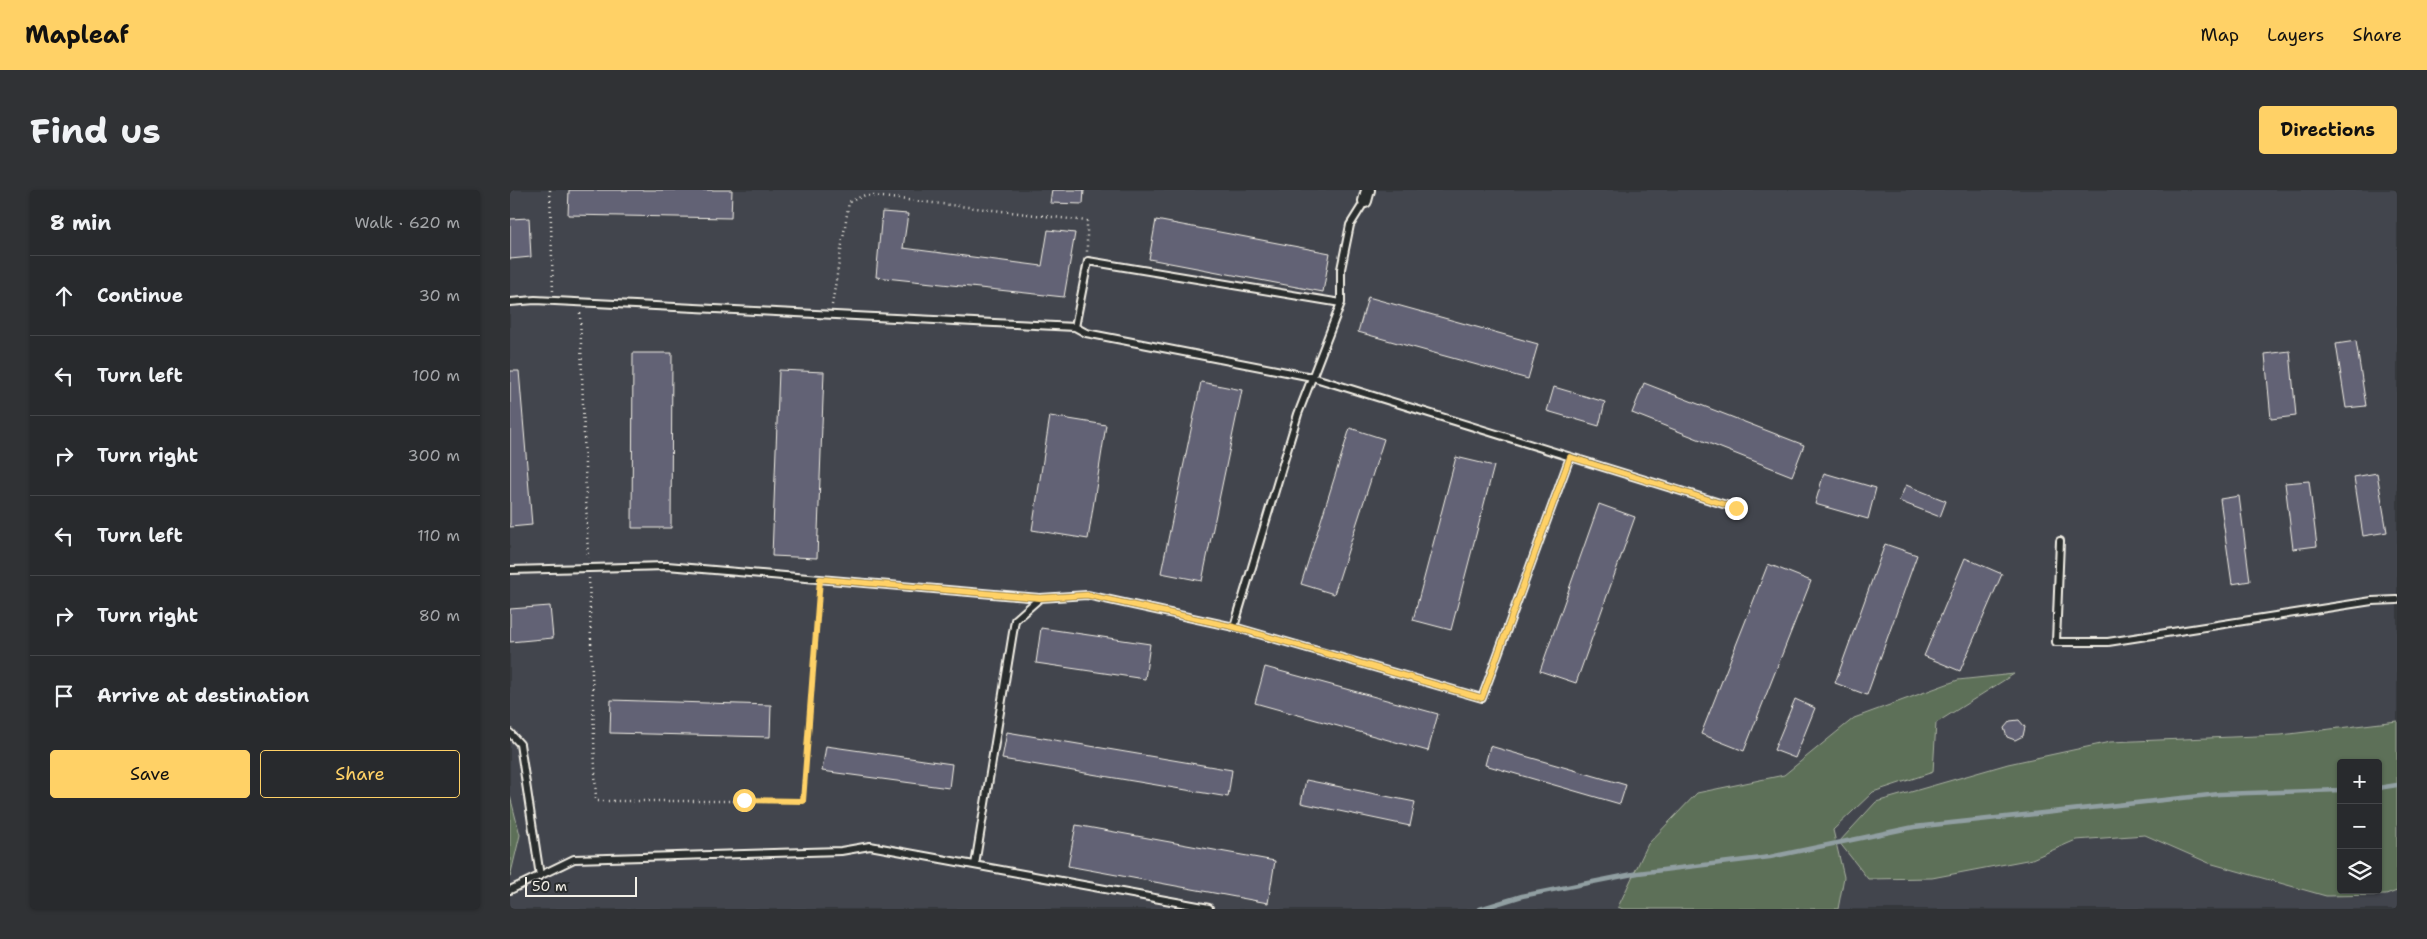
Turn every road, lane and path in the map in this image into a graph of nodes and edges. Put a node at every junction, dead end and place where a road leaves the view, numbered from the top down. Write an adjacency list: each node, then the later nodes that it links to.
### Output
1 (550, 190): 4 (path)
2 (1366, 195): 7 (lane)
3 (1088, 260): 7 (lane); 8 (path); 9 (lane)
4 (554, 301): 5 (lane); 6 (lane)
5 (510, 302)
6 (580, 302): 8 (lane); 14 (path)
7 (1341, 303): 10 (lane)
8 (830, 314): 9 (lane)
9 (1075, 327): 10 (lane)
10 (1312, 377): 11 (lane); 19 (lane)
11 (1570, 457): 12 (lane); 19 (lane)
12 (1736, 508)
13 (2060, 542): 18 (lane)
14 (589, 568): 15 (lane); 16 (lane); 16 (path)
15 (510, 570)
16 (820, 579): 17 (lane)
17 (1040, 598): 19 (lane); 21 (lane)
18 (2397, 600)
19 (1234, 627)
20 (510, 733): 22 (lane)
21 (975, 865): 22 (lane); 24 (lane)
22 (540, 876): 23 (lane)
23 (510, 890)
24 (1209, 908)

